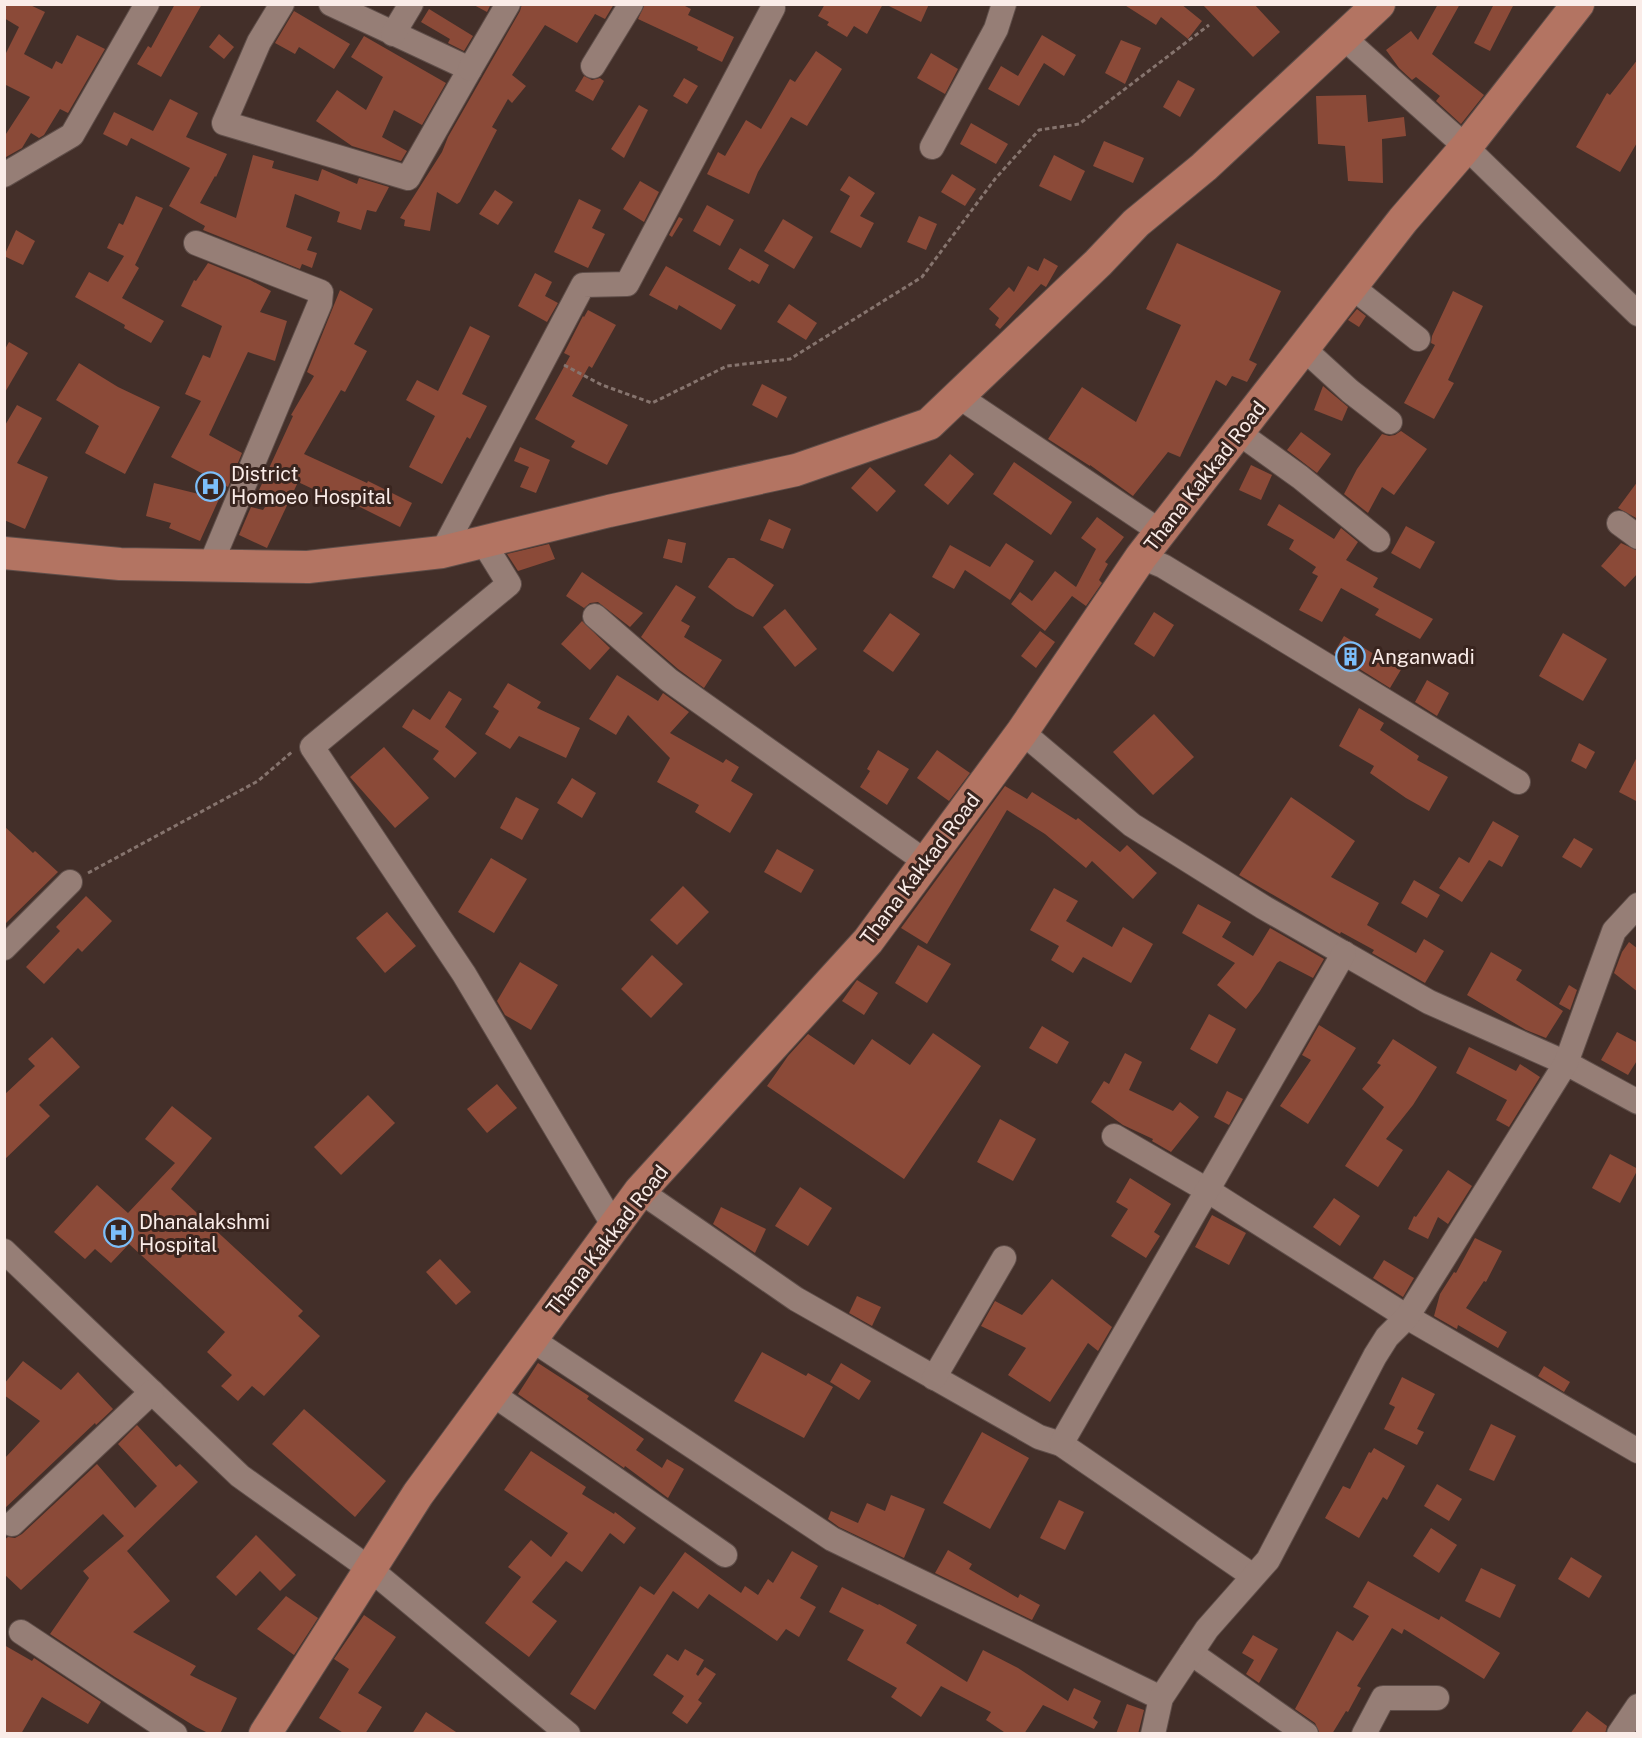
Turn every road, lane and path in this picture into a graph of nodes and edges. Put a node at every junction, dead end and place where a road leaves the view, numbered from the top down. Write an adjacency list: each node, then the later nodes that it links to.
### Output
1 (147, 4): 18 (street)
2 (282, 4): 15 (street)
3 (331, 4): 12 (street)
4 (411, 4): 12 (street)
5 (508, 4): 15 (street)
6 (631, 4): 14 (street)
7 (1004, 4): 16 (street)
8 (1379, 4): 13 (main road)
9 (1578, 4): 17 (main road, Thana Kakkad Road)
10 (772, 6): 24 (street)
11 (1209, 26): 24 (path)
12 (393, 34): 15 (street)
13 (1344, 38): 17 (street); 25 (main road)
14 (593, 66)
15 (470, 69)
16 (932, 147)
17 (1466, 147): 20 (main road, Thana Kakkad Road); 21 (street)
18 (4, 175)
19 (196, 243): 34 (street)
20 (1352, 287): 22 (street); 23 (main road, Thana Kakkad Road)
21 (1638, 314)
22 (1418, 339)
23 (1304, 349): 26 (street); 27 (main road, Thana Kakkad Road)
24 (544, 355): 31 (street)
25 (958, 396): 28 (street); 30 (main road)
26 (1390, 423)
27 (1239, 432): 28 (main road, Thana Kakkad Road); 29 (street)
28 (1161, 532): 33 (main road, Thana Kakkad Road)
29 (1378, 540)
30 (483, 542): 31 (main road); 48 (street)
31 (442, 552): 34 (main road)
32 (4, 553): 34 (main road)
33 (1141, 557): 36 (main road, Thana Kakkad Road); 37 (street)
34 (210, 566)
35 (595, 616): 38 (street)
36 (1022, 732): 38 (main road, Thana Kakkad Road); 42 (street)
37 (1518, 782)
38 (926, 862): 47 (main road, Thana Kakkad Road)
39 (70, 882): 41 (street)
40 (1638, 905): 43 (street)
41 (4, 948)
42 (1344, 953): 43 (street); 46 (street)
43 (1566, 1062): 44 (street); 51 (street)
44 (1636, 1099)
45 (1114, 1136): 46 (street)
46 (1208, 1190): 51 (street); 56 (street)
47 (640, 1191): 48 (main road, Thana Kakkad Road); 53 (street)
48 (614, 1226): 52 (main road, Thana Kakkad Road)
49 (4, 1251): 54 (street)
50 (1004, 1258): 53 (street)
51 (1407, 1317): 57 (street); 61 (street)
52 (531, 1339): 55 (main road, Thana Kakkad Road); 64 (street)
53 (934, 1378): 56 (street)
54 (152, 1392): 58 (street); 60 (street)
55 (491, 1394): 59 (street); 60 (main road, Thana Kakkad Road)
56 (1061, 1444): 61 (street)
57 (1638, 1451)
58 (12, 1524)
59 (725, 1555)
60 (370, 1569): 68 (main road, Thana Kakkad Road); 69 (street)
61 (1253, 1575): 63 (street)
62 (21, 1632): 67 (street)
63 (1191, 1653): 64 (street); 71 (street)
64 (1161, 1698): 70 (street)
65 (1437, 1698): 72 (street)
66 (1638, 1706): 73 (street)
67 (175, 1734)
68 (265, 1734)
69 (568, 1734)
70 (1153, 1734)
71 (1306, 1734)
72 (1364, 1734)
73 (1619, 1734)

